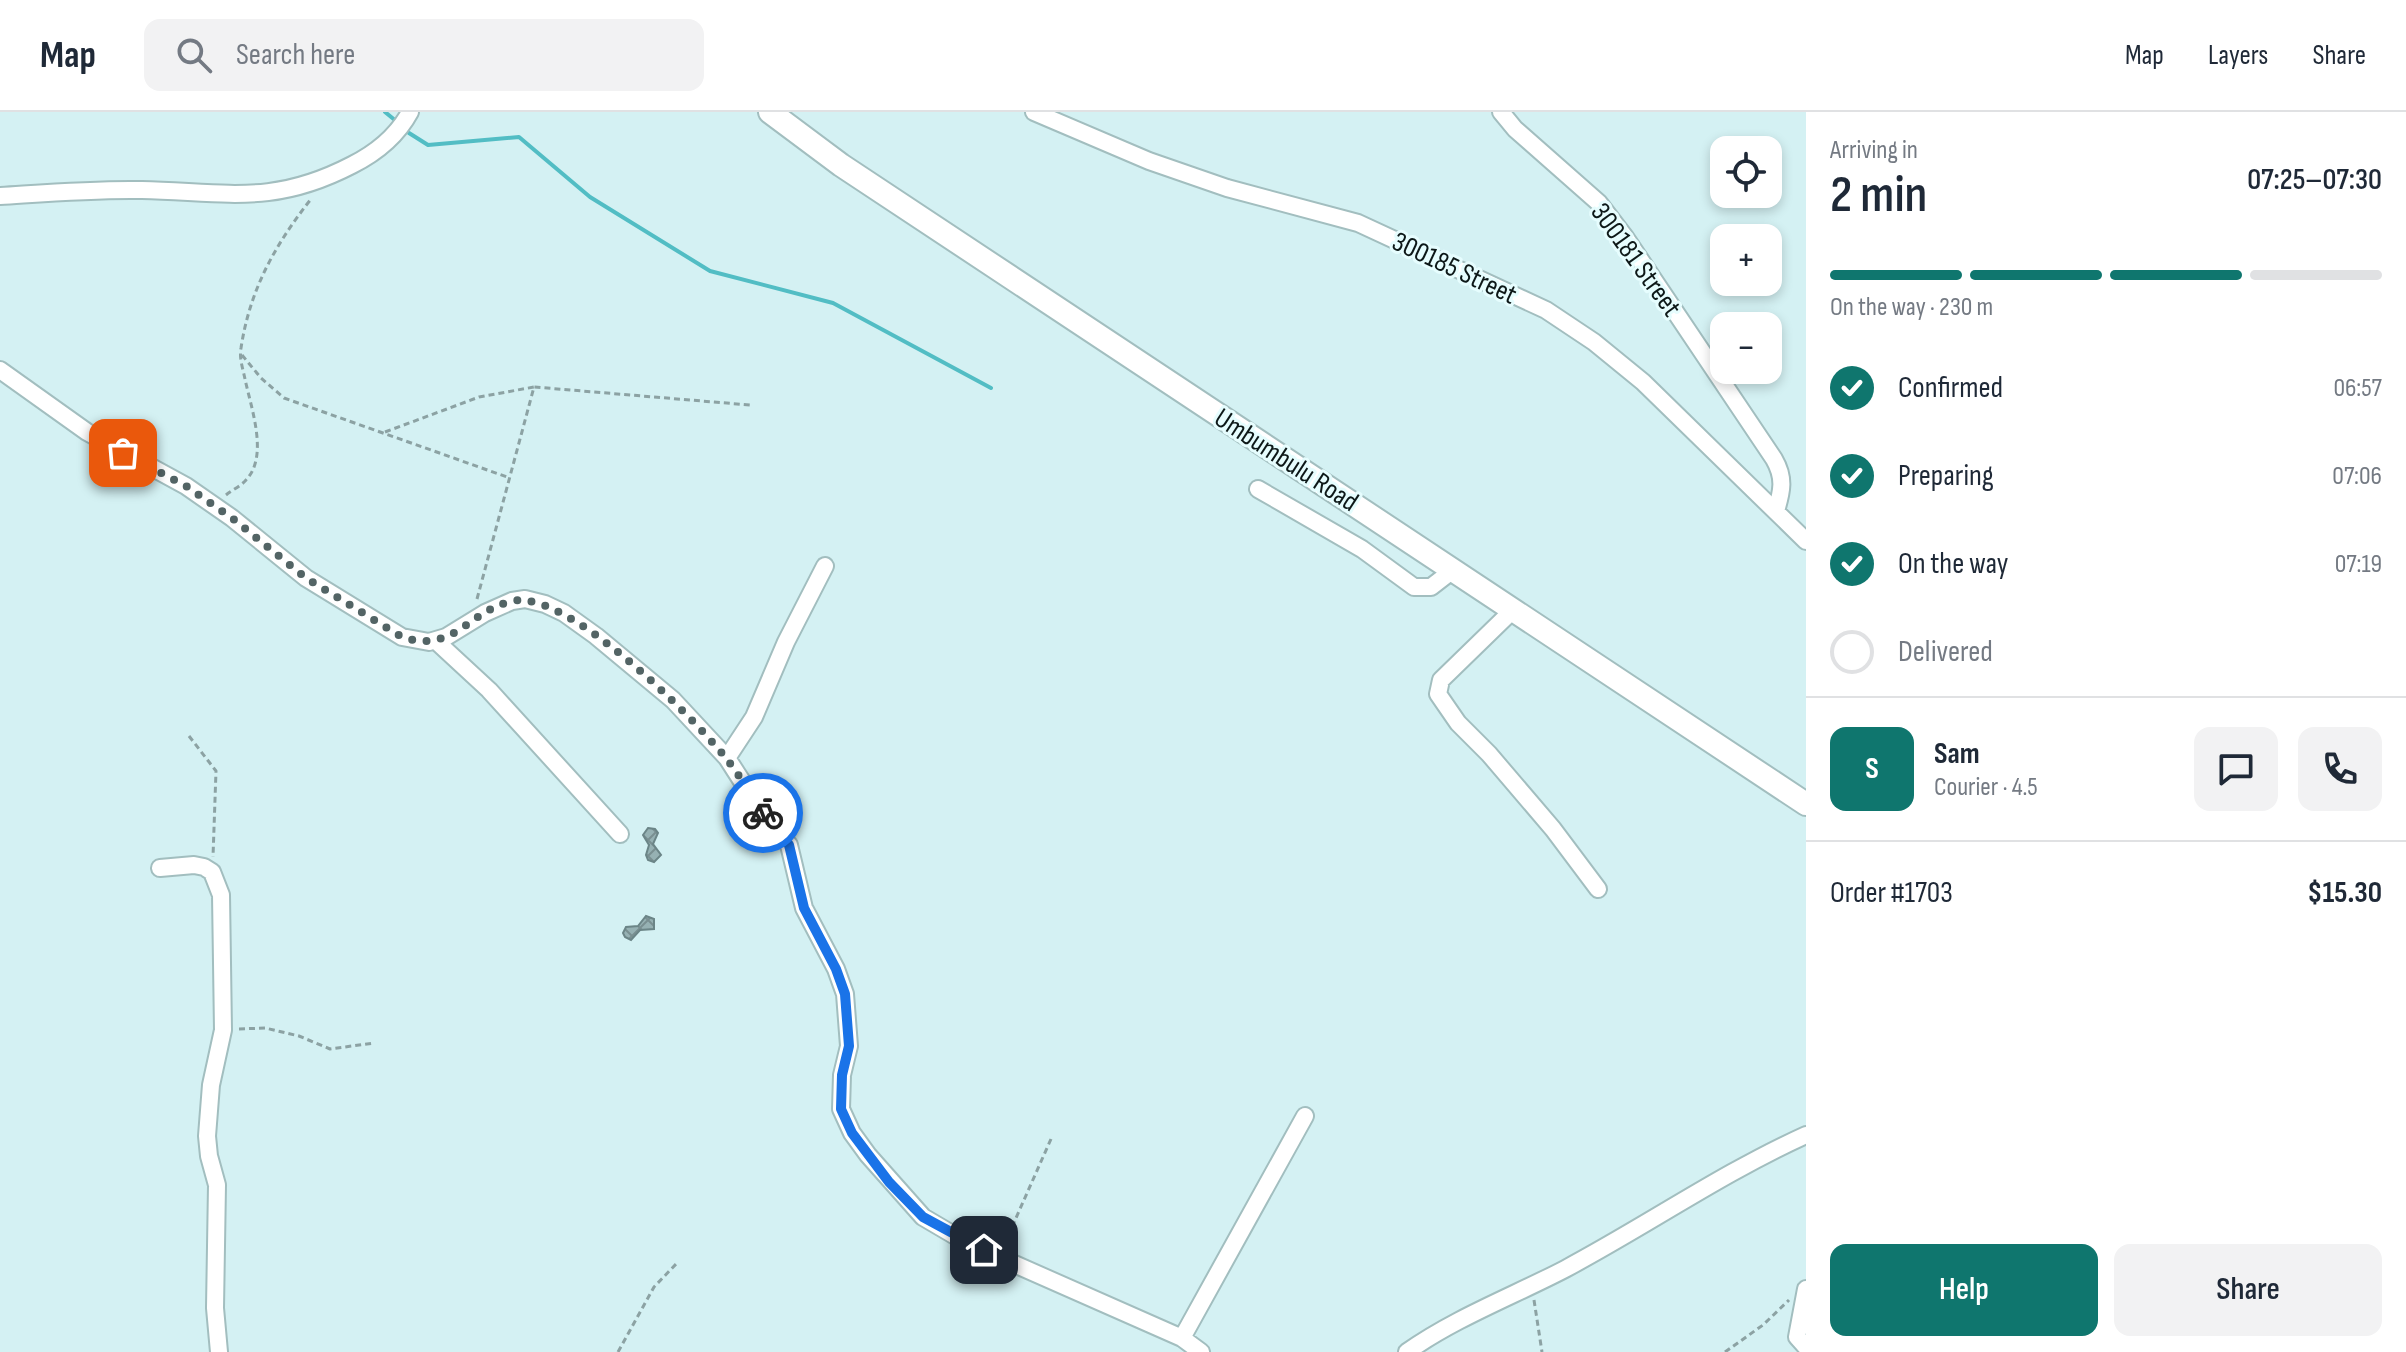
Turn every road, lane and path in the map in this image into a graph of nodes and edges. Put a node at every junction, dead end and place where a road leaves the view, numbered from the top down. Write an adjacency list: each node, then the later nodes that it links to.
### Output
1 (410, 112): 5 (street)
2 (770, 112): 18 (main road, Umbumbulu Road)
3 (1034, 112): 15 (street, 300185 Street)
4 (1501, 112): 15 (street, 300181 Street)
5 (328, 176): 6 (street); 7 (path)
6 (0, 196)
7 (240, 353): 11 (path); 14 (path)
8 (0, 370): 14 (street)
9 (534, 387): 10 (path); 11 (path); 12 (path)
10 (750, 405)
11 (382, 433): 12 (path)
12 (510, 478): 20 (path)
13 (1258, 489): 18 (street)
14 (213, 504): 21 (street)
15 (1776, 511): 16 (street, 300185 Street)
16 (1806, 541)
17 (825, 566): 23 (street)
18 (1453, 570): 19 (main road, Umbumbulu Road)
19 (1514, 609): 24 (main road, Umbumbulu Road); 28 (street)
20 (471, 622): 21 (street); 23 (street)
21 (436, 641): 25 (street)
22 (189, 736): 27 (path)
23 (727, 758): 34 (street)
24 (1806, 804)
25 (620, 834)
26 (160, 868): 27 (street)
27 (212, 872): 29 (street)
28 (1598, 889)
29 (223, 1030): 30 (path); 40 (street)
30 (374, 1043)
31 (1305, 1116): 38 (street)
32 (1806, 1135): 36 (street)
33 (1051, 1139): 34 (path)
34 (1000, 1256): 38 (street)
35 (677, 1263): 41 (path)
36 (1532, 1286): 43 (street); 44 (path)
37 (1806, 1289): 39 (street); 45 (path)
38 (1182, 1338): 42 (street)
39 (1806, 1347)
40 (219, 1352)
41 (618, 1352)
42 (1201, 1352)
43 (1407, 1352)
44 (1542, 1352)
45 (1725, 1352)

